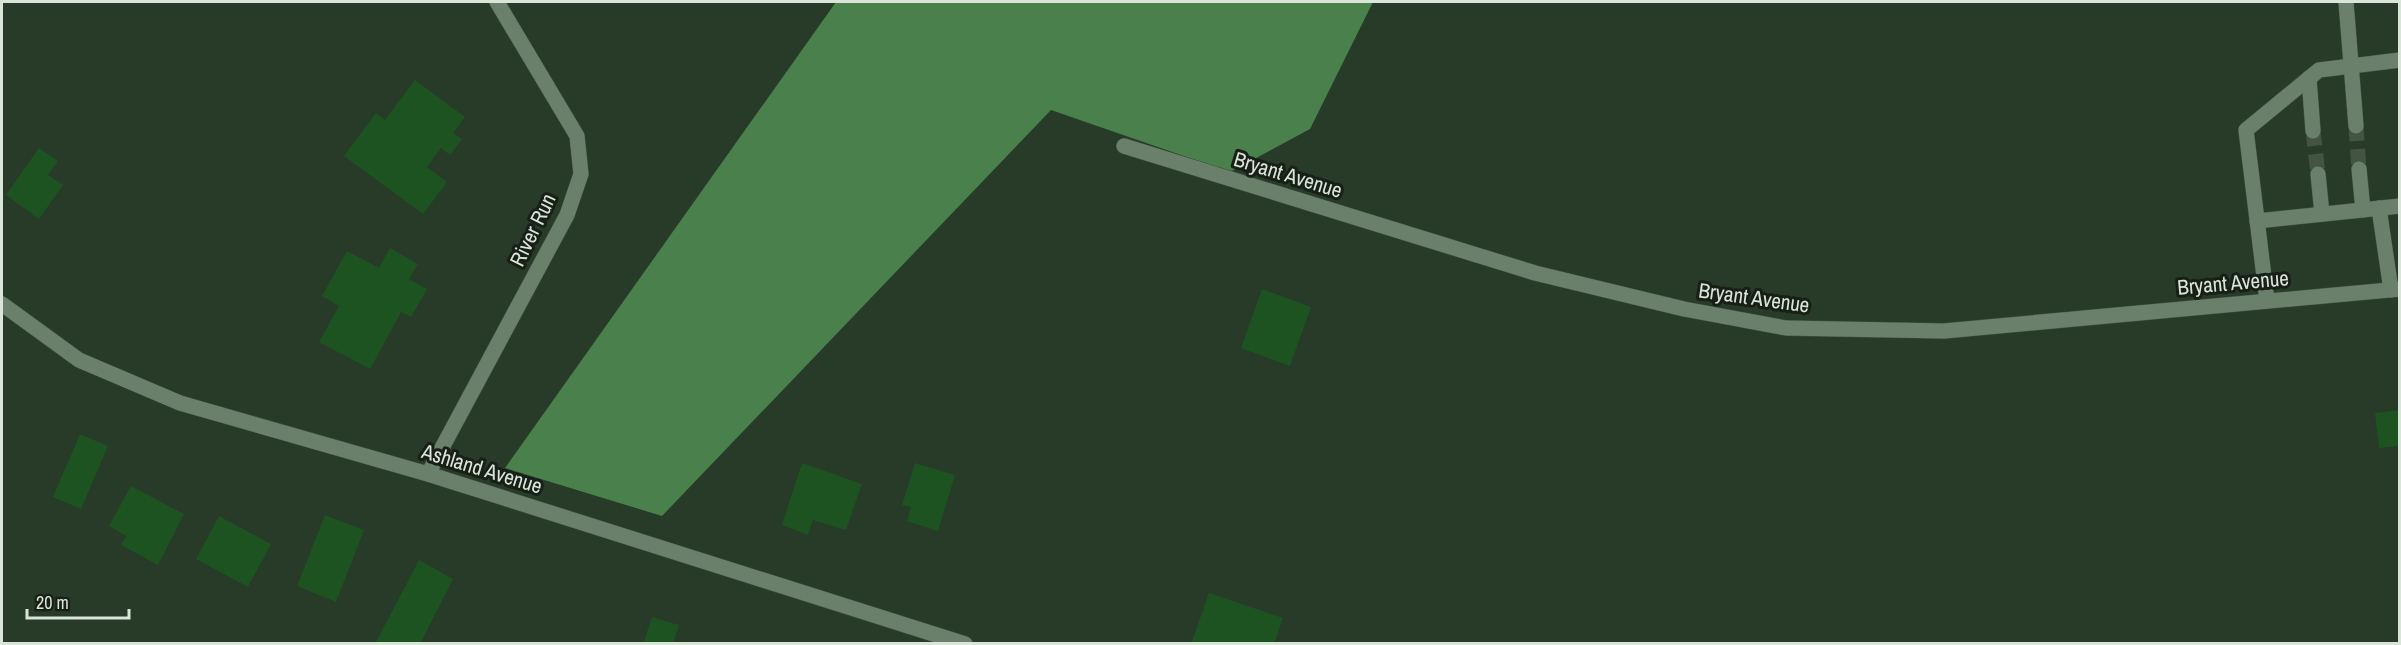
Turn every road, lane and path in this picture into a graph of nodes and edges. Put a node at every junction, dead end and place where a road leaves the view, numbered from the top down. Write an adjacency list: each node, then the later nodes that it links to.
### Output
1 (497, 2): 19 (street, River Run)
2 (2346, 2): 4 (street)
3 (2400, 60): 4 (street)
4 (2351, 66): 5 (street); 6 (street)
5 (2309, 78): 7 (street); 15 (street)
6 (2356, 126)
7 (2313, 131)
8 (1124, 146): 17 (street, Bryant Avenue)
9 (2359, 169): 13 (street)
10 (2318, 174): 14 (street)
11 (2400, 206): 12 (street)
12 (2379, 208): 13 (street); 16 (street)
13 (2363, 210): 14 (street)
14 (2322, 214): 15 (street)
15 (2257, 221): 17 (street)
16 (2395, 289): 17 (street, Bryant Avenue)
17 (2267, 301)
18 (2, 304): 19 (street, Ashland Avenue)
19 (428, 474): 20 (street, Ashland Avenue)
20 (965, 644)

